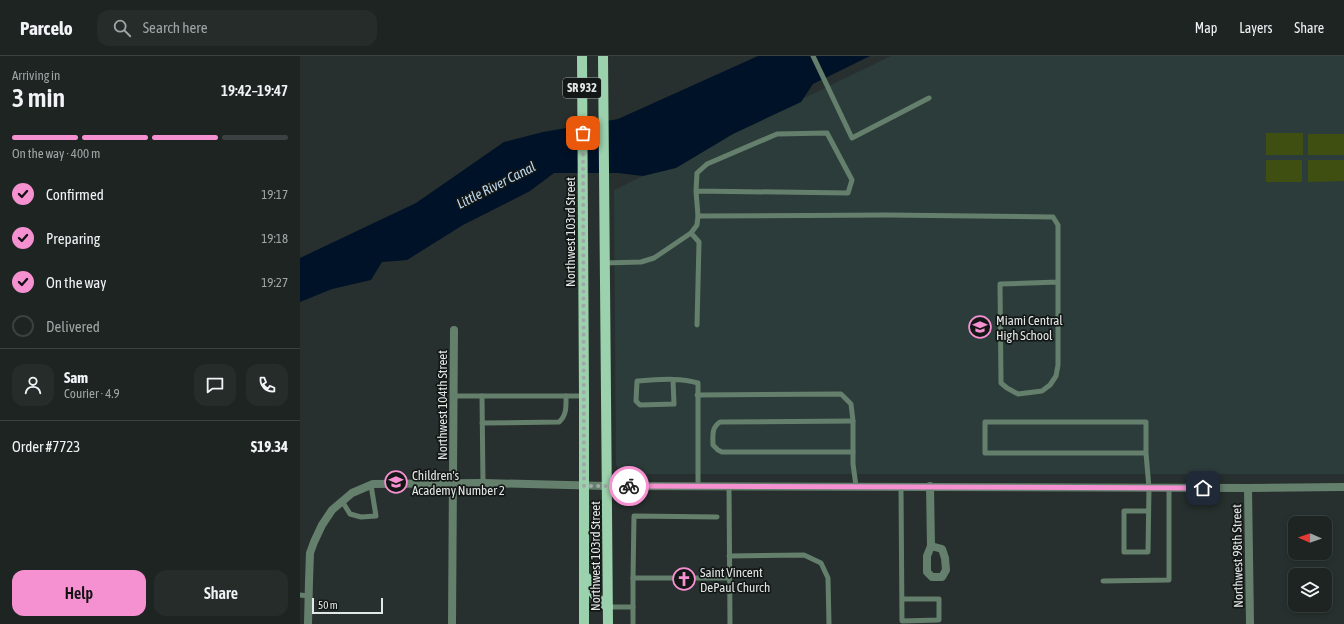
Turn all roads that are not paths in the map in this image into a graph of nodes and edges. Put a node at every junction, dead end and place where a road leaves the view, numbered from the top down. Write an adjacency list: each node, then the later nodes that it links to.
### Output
1 (582, 56): 17 (main road, Northwest 103rd Street / SR 932)
2 (603, 56): 8 (main road, Northwest 103rd Street / SR 932)
3 (813, 56): 4 (lane)
4 (929, 98)
5 (696, 191): 5 (lane); 6 (lane)
6 (698, 216): 7 (lane); 9 (lane)
7 (691, 233): 8 (lane); 10 (lane)
8 (604, 263): 26 (main road, Northwest 103rd Street / SR 932)
9 (1058, 282): 9 (lane)
10 (698, 325)
11 (454, 330): 14 (street, Northwest 104th Street)
12 (674, 380): 12 (lane); 13 (lane)
13 (697, 395): 18 (lane); 27 (lane)
14 (454, 396): 15 (lane); 22 (street, Northwest 104th Street)
15 (482, 396): 16 (lane); 19 (lane)
16 (566, 396): 17 (lane); 19 (lane)
17 (584, 396): 25 (main road, Northwest 103rd Street / SR 932)
18 (853, 421): 20 (lane); 20 (lane)
19 (482, 423): 23 (lane)
20 (853, 452): 29 (lane)
21 (1146, 453): 21 (lane); 33 (lane)
22 (454, 484): 23 (street); 24 (street); 50 (street, Northwest 104th Street)
23 (483, 484): 25 (street)
24 (371, 485): 36 (street); 36 (lane)
25 (584, 486): 26 (street); 41 (main road, Northwest 103rd Street / SR 932)
26 (607, 486): 27 (street); 47 (main road, Northwest 103rd Street / SR 932)
27 (698, 486): 28 (street)
28 (729, 486): 29 (street); 40 (lane)
29 (856, 486): 30 (street)
30 (901, 486): 31 (street); 46 (lane)
31 (930, 486): 33 (street); 39 (street)
32 (1344, 487): 35 (street)
33 (1149, 488): 34 (street); 37 (lane)
34 (1169, 488): 35 (street); 44 (lane)
35 (1248, 488): 56 (street, Northwest 98th Street)
36 (342, 501): 45 (street)
37 (1148, 511): 37 (lane)
38 (717, 517): 42 (lane)
39 (931, 546)
40 (729, 556): 43 (lane); 55 (lane)
41 (584, 568): 47 (main road); 51 (main road, Northwest 103rd Street / SR 932)
42 (633, 578): 43 (lane); 48 (lane)
43 (729, 578): 54 (lane)
44 (1103, 581)
45 (304, 596): 49 (street)
46 (902, 599): 46 (lane)
47 (608, 607): 48 (lane); 52 (main road, Northwest 103rd Street / SR 932)
48 (633, 607): 53 (lane)
49 (308, 624)
50 (452, 624)
51 (584, 624)
52 (608, 624)
53 (633, 624)
54 (730, 624)
55 (829, 624)
56 (1250, 624)

